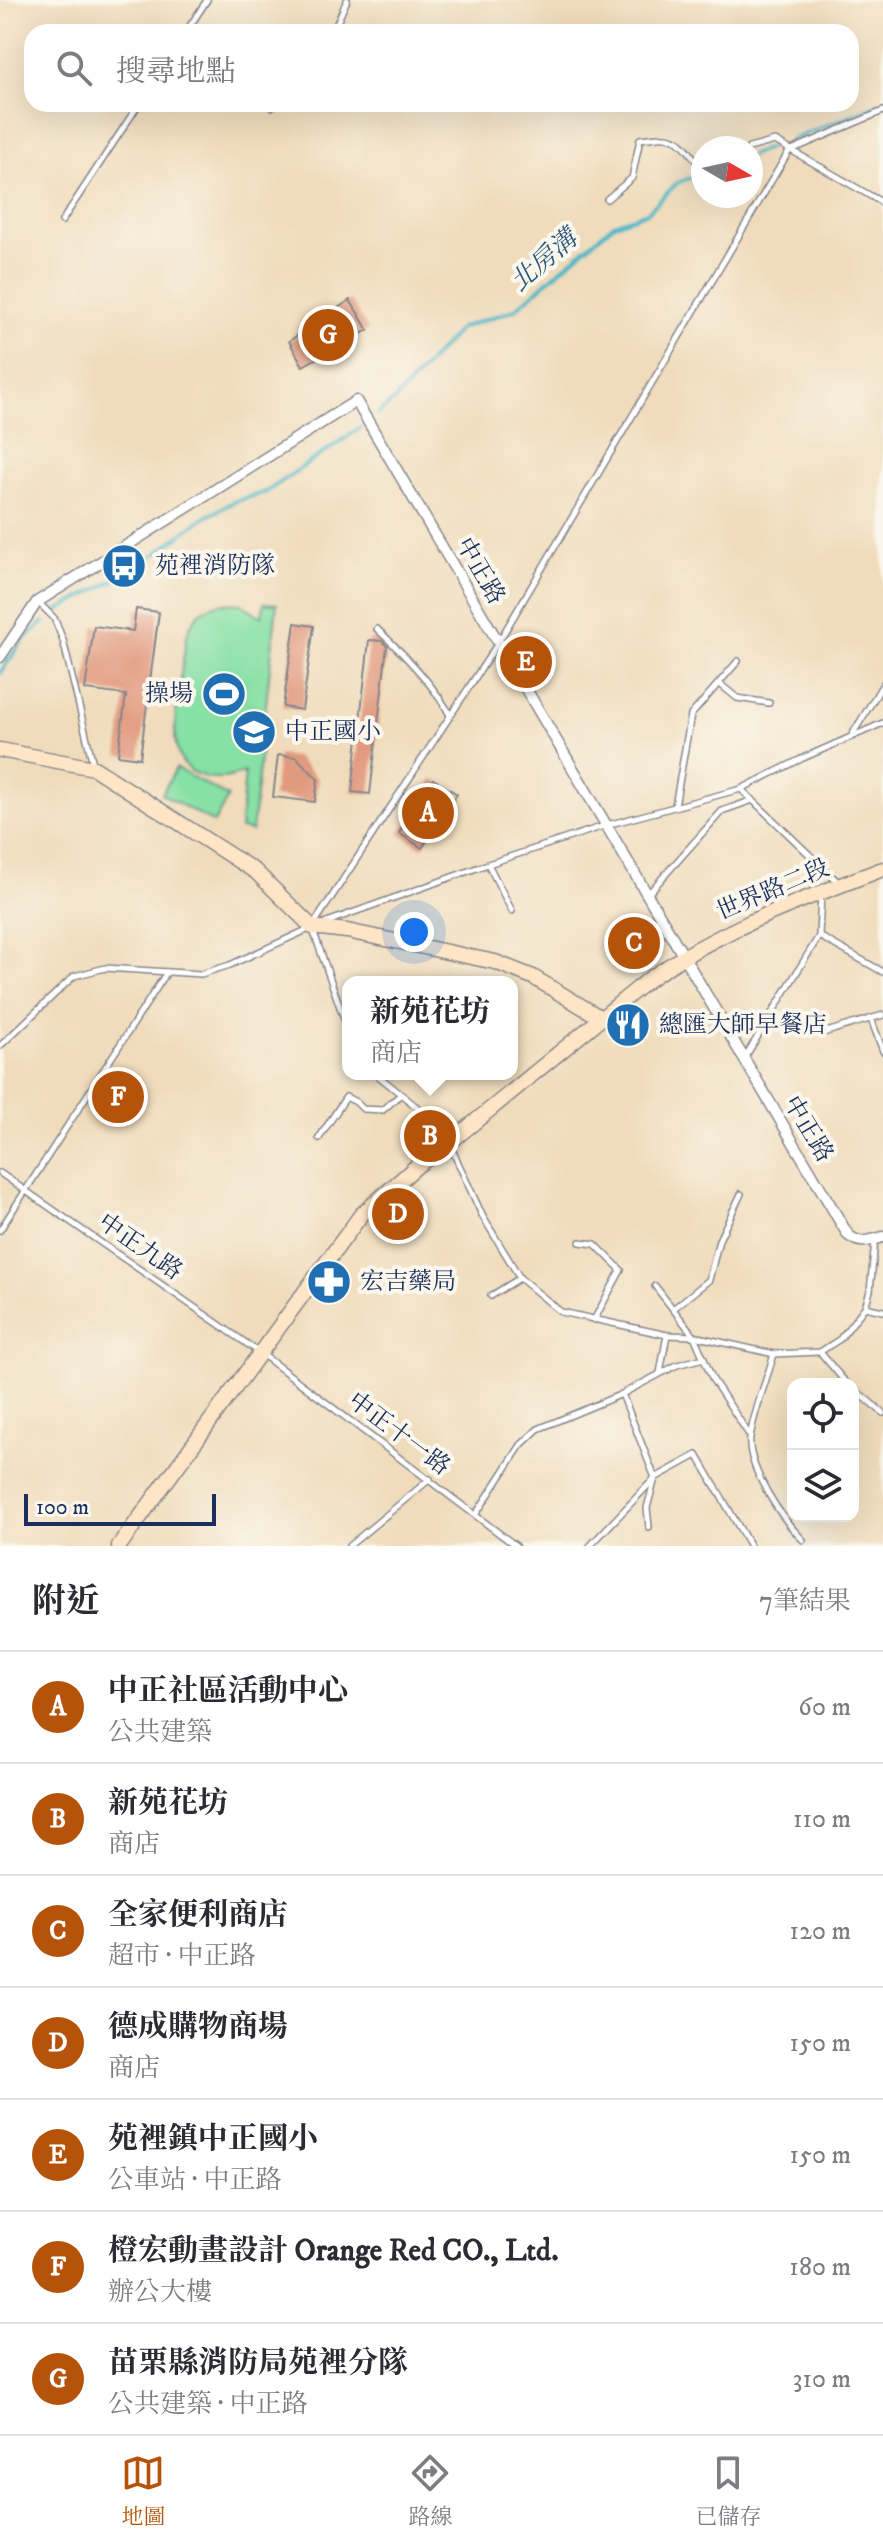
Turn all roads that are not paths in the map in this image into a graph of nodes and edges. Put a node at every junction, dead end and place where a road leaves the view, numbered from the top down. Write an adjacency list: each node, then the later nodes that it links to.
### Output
1 (207, 0): 3 (lane)
2 (347, 0): 4 (lane)
3 (191, 24)
4 (336, 24)
5 (883, 111): 8 (lane)
6 (134, 112): 12 (lane)
7 (763, 144): 8 (lane)
8 (789, 151): 11 (lane); 15 (lane)
9 (691, 154): 10 (lane)
10 (607, 199)
11 (883, 203)
12 (62, 221)
13 (37, 602): 15 (street, 中正路); 16 (street, 中正路); 25 (lane)
14 (377, 629): 21 (lane)
15 (498, 643): 21 (lane); 29 (street, 中正路)
16 (0, 657)
17 (738, 661): 18 (lane)
18 (720, 684): 20 (lane); 28 (lane)
19 (883, 684): 23 (lane)
20 (769, 703)
21 (450, 716): 36 (lane)
22 (883, 723): 23 (lane)
23 (851, 737): 26 (lane)
24 (0, 750): 25 (main road)
25 (94, 768): 36 (main road)
26 (741, 789): 27 (lane); 28 (lane)
27 (753, 800): 32 (lane); 34 (lane)
28 (675, 806): 29 (lane)
29 (607, 825): 30 (lane); 34 (street, 中正路)
30 (488, 864): 35 (lane); 36 (lane)
31 (883, 869): 32 (main road, 世界路二段)
32 (841, 885): 33 (main road, 世界路二段)
33 (821, 893): 37 (lane); 38 (main road, 世界路二段)
34 (647, 895): 38 (street, 中正路)
35 (512, 911)
36 (312, 927): 39 (lane); 41 (lane); 43 (main road)
37 (819, 936): 40 (lane); 48 (lane)
38 (682, 956): 43 (main road, 世界路二段); 48 (street, 中正路)
39 (167, 972): 46 (lane); 54 (lane)
40 (883, 972)
41 (342, 1013)
42 (883, 1015): 44 (lane)
43 (601, 1018): 52 (main road, 世界路二段)
44 (871, 1019): 45 (lane); 47 (lane)
45 (823, 1033)
46 (0, 1046)
47 (883, 1051)
48 (743, 1060): 57 (street, 中正路)
49 (383, 1080): 50 (lane)
50 (400, 1095): 51 (lane); 52 (lane)
51 (319, 1138)
52 (449, 1143): 59 (lane); 68 (main road, 世界路二段)
53 (0, 1173): 54 (lane, 中正九路)
54 (27, 1190): 56 (lane); 68 (lane, 中正九路)
55 (741, 1194): 63 (lane)
56 (0, 1230)
57 (879, 1238): 62 (lane)
58 (580, 1242): 65 (lane)
59 (520, 1278): 61 (lane); 65 (lane)
60 (655, 1286): 63 (lane)
61 (491, 1296)
62 (865, 1307): 64 (lane); 69 (lane)
63 (673, 1309): 67 (lane)
64 (883, 1311)
65 (594, 1320): 66 (lane)
66 (667, 1335): 67 (lane); 72 (lane)
67 (694, 1336): 70 (lane); 71 (lane)
68 (259, 1352): 81 (lane, 中正十一路); 85 (main road, 世界路二段)
69 (820, 1352): 70 (lane); 73 (lane)
70 (774, 1354): 79 (lane)
71 (704, 1358): 72 (lane); 79 (lane)
72 (660, 1374): 75 (lane)
73 (842, 1378)
74 (859, 1393): 77 (lane)
75 (622, 1394): 80 (lane); 82 (lane)
76 (883, 1397): 77 (lane)
77 (875, 1405): 78 (lane)
78 (883, 1413)
79 (750, 1436): 84 (lane)
80 (655, 1478): 83 (lane); 88 (lane); 89 (lane)
81 (430, 1479): 82 (lane, 中正十一路); 86 (lane)
82 (476, 1514): 87 (lane, 中正十一路)
83 (649, 1527)
84 (803, 1540)
85 (119, 1546)
86 (349, 1546)
87 (516, 1546)
88 (590, 1546)
89 (750, 1546)

